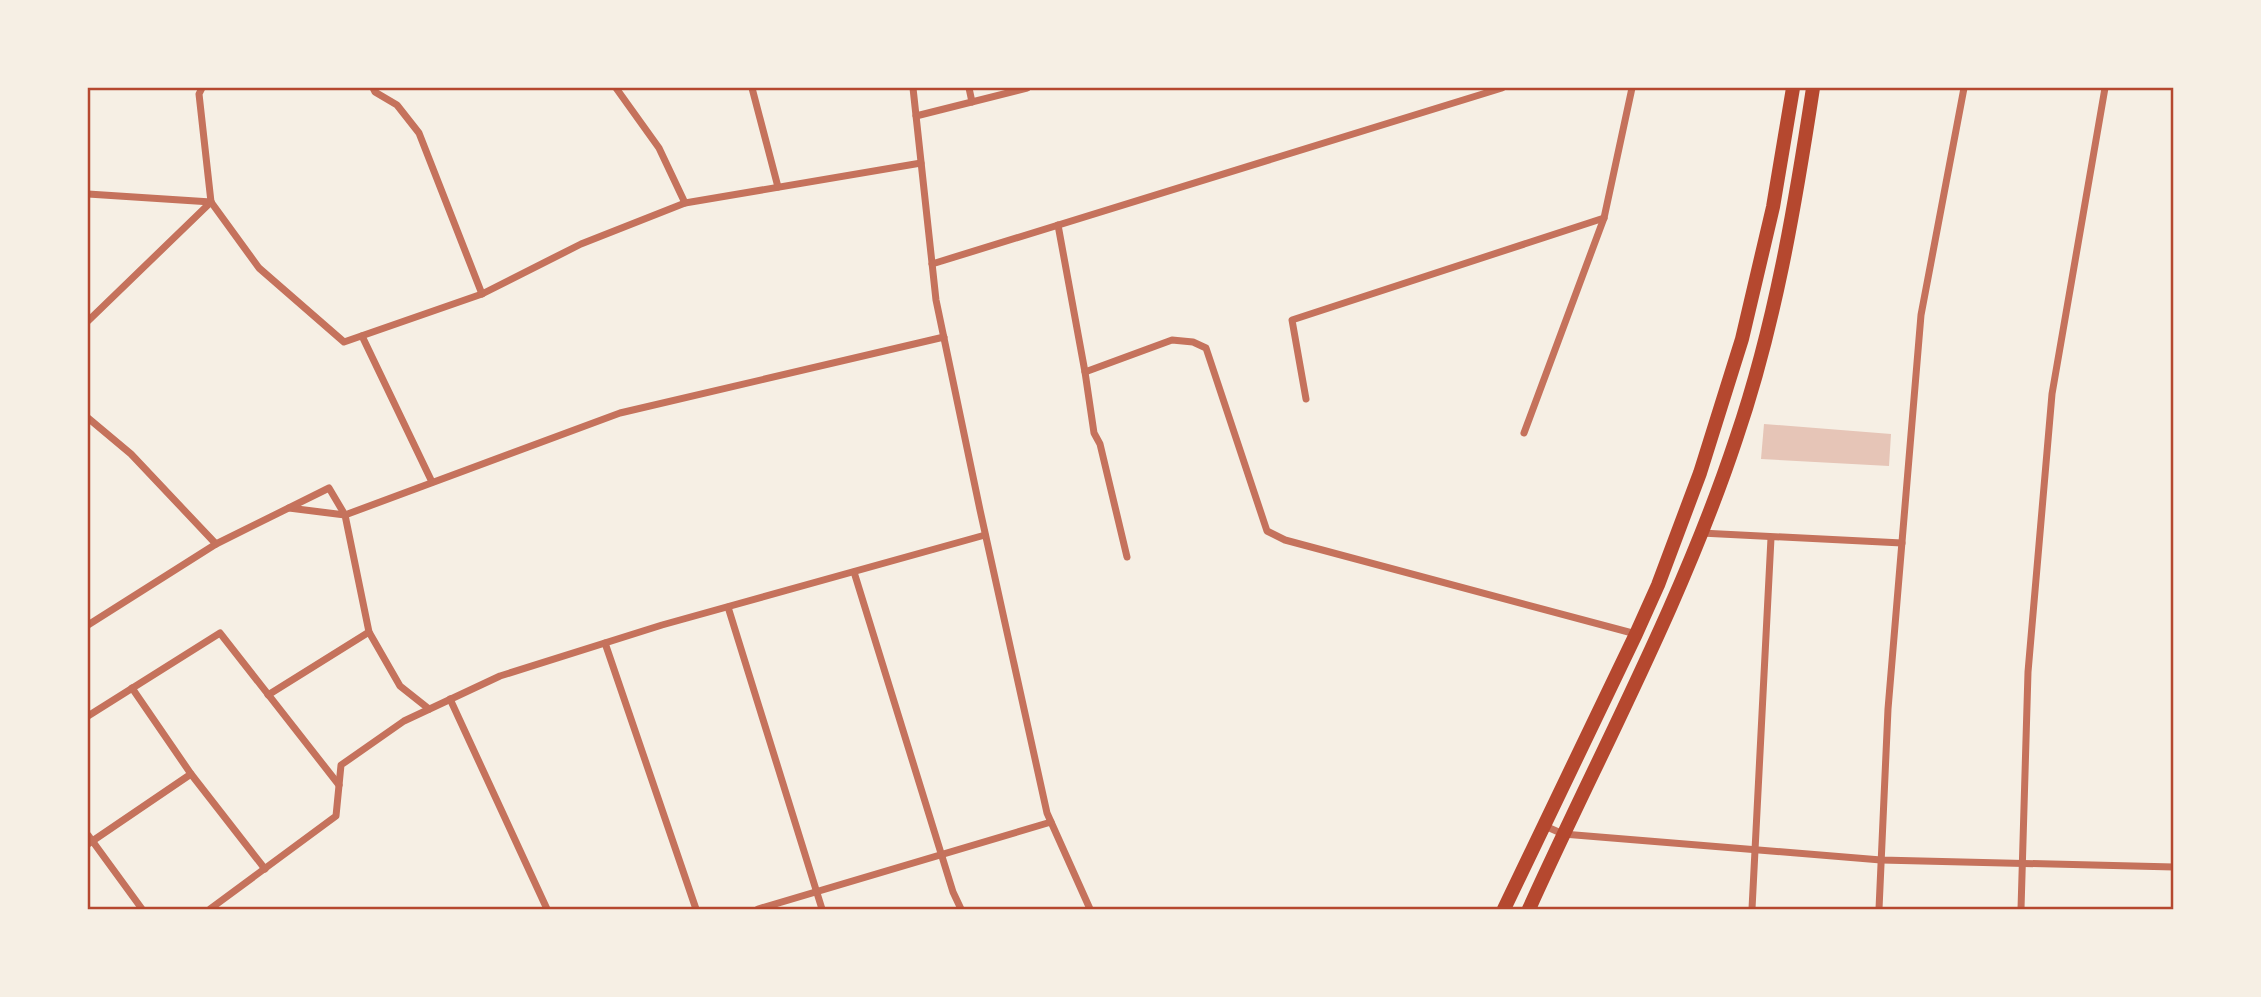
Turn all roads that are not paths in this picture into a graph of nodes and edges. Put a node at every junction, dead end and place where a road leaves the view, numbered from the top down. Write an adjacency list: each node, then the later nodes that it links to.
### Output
1 (202, 88): 19 (street)
2 (373, 88): 24 (street)
3 (616, 88): 20 (street)
4 (752, 88): 17 (street)
5 (912, 88): 15 (street)
6 (969, 88): 14 (street)
7 (1023, 88): 14 (street)
8 (1502, 88): 22 (street)
9 (1632, 88): 21 (street)
10 (1793, 88): 45 (highway)
11 (1812, 88): 35 (highway)
12 (1964, 88): 38 (street)
13 (2105, 88): 61 (street)
14 (972, 102): 15 (street)
15 (916, 116): 16 (street)
16 (921, 163): 17 (street); 23 (street)
17 (778, 187): 20 (street)
18 (88, 194): 19 (street)
19 (211, 202): 25 (street); 26 (street)
20 (685, 203): 24 (street)
21 (1604, 218): 29 (street); 31 (street)
22 (1058, 225): 23 (street); 28 (street)
23 (932, 264): 27 (street)
24 (482, 294): 26 (street)
25 (88, 321)
26 (362, 336): 32 (street)
27 (944, 337): 32 (street); 36 (street)
28 (1085, 372): 40 (street); 45 (street)
29 (1306, 398)
30 (88, 418): 39 (street)
31 (1524, 433)
32 (432, 482): 34 (street)
33 (289, 508): 34 (street); 34 (street); 39 (street)
34 (345, 515): 44 (street)
35 (1701, 533): 37 (street); 56 (highway)
36 (985, 535): 41 (street); 54 (street)
37 (1771, 538): 38 (street); 58 (street)
38 (1902, 543): 60 (street)
39 (215, 544): 43 (street)
40 (1126, 557)
41 (854, 572): 42 (street); 59 (street)
42 (729, 607): 46 (street); 64 (street)
43 (88, 625)
44 (369, 632): 48 (street); 50 (street)
45 (1636, 634): 55 (highway)
46 (605, 643): 49 (street); 68 (street)
47 (132, 688): 48 (street); 51 (street); 52 (street)
48 (268, 695): 53 (street)
49 (450, 699): 50 (street); 67 (street)
50 (429, 709): 53 (street)
51 (88, 716)
52 (191, 774): 57 (street); 63 (street)
53 (339, 785): 63 (street)
54 (1051, 822): 59 (street); 72 (street)
55 (1545, 826): 56 (street); 73 (highway)
56 (1563, 834): 58 (street); 74 (highway)
57 (89, 840): 65 (street)
58 (1755, 849): 60 (street); 75 (street)
59 (941, 855): 64 (street); 71 (street)
60 (1881, 860): 61 (street); 76 (street)
61 (2023, 863): 62 (street); 77 (street)
62 (2174, 867)
63 (265, 869): 66 (street)
64 (816, 892): 69 (street); 70 (street)
65 (142, 909)
66 (210, 909)
67 (547, 909)
68 (696, 909)
69 (758, 909)
70 (821, 909)
71 (961, 909)
72 (1090, 909)
73 (1504, 909)
74 (1529, 909)
75 (1752, 909)
76 (1879, 909)
77 (2021, 909)

